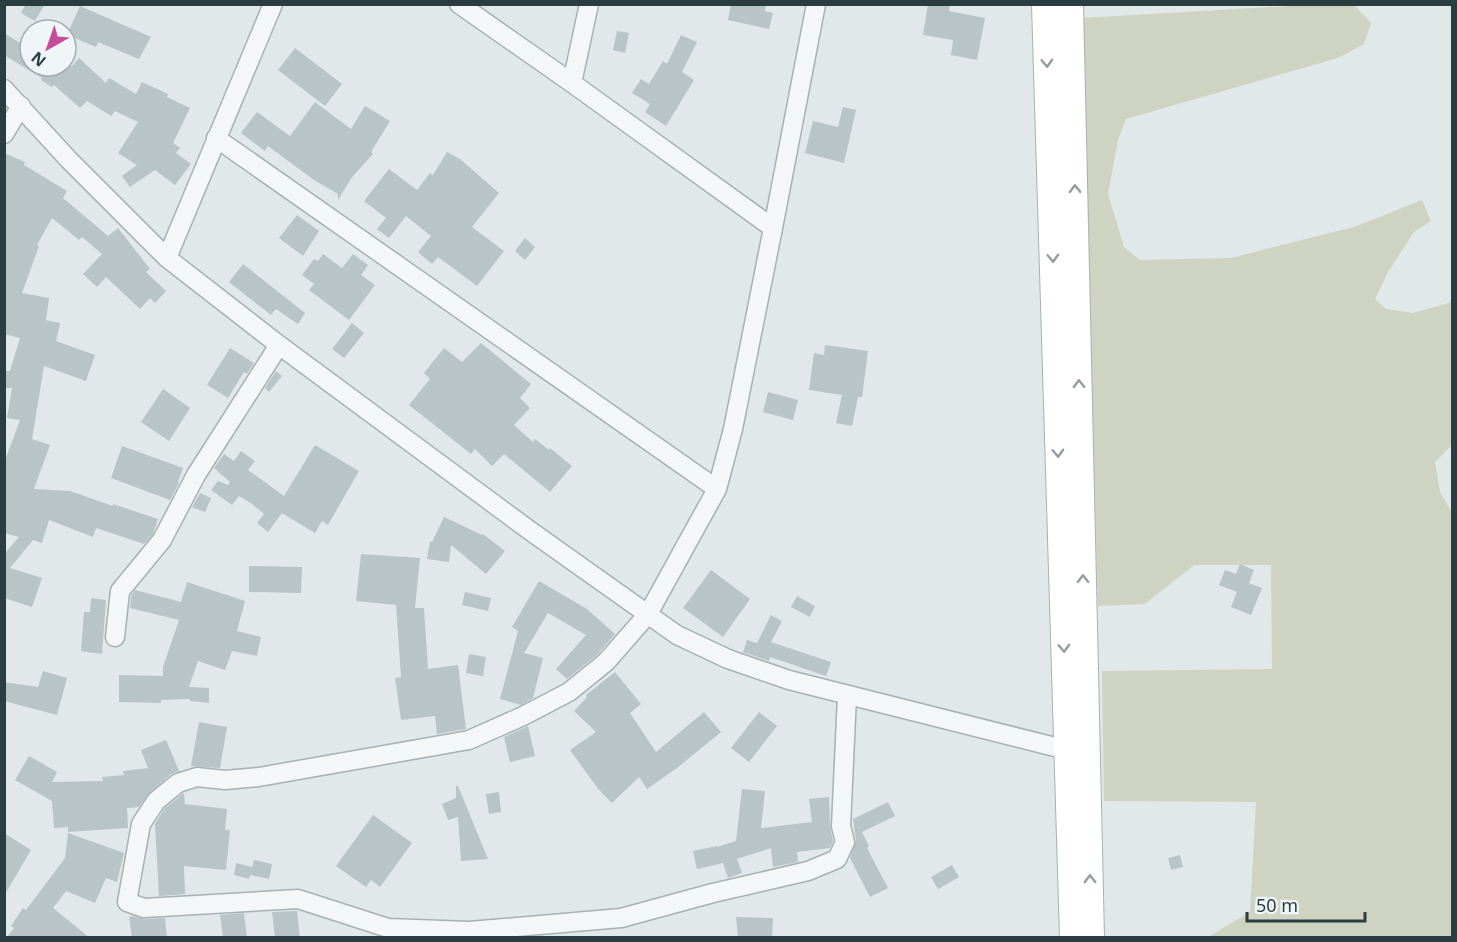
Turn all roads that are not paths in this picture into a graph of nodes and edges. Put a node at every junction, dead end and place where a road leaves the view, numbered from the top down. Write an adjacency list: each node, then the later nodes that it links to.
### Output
1 (273, 4): 11 (street)
2 (459, 4): 7 (street)
3 (589, 4): 7 (street)
4 (816, 4): 12 (street)
5 (1045, 4): 19 (main road, one-way to 19)
6 (1070, 4): 19 (main road, one-way to 6)
7 (572, 83): 12 (street)
8 (4, 89): 9 (street)
9 (21, 106): 10 (street); 13 (street)
10 (4, 134)
11 (216, 138): 13 (street); 15 (street)
12 (773, 228): 15 (street)
13 (167, 258): 14 (street)
14 (279, 345): 16 (street); 17 (street)
15 (717, 489): 16 (street)
16 (648, 615): 18 (street); 18 (street)
17 (115, 637)
18 (847, 696): 19 (street)
19 (1077, 751): 20 (main road); 21 (main road, one-way to 19)
20 (1073, 938)
21 (1090, 938)

